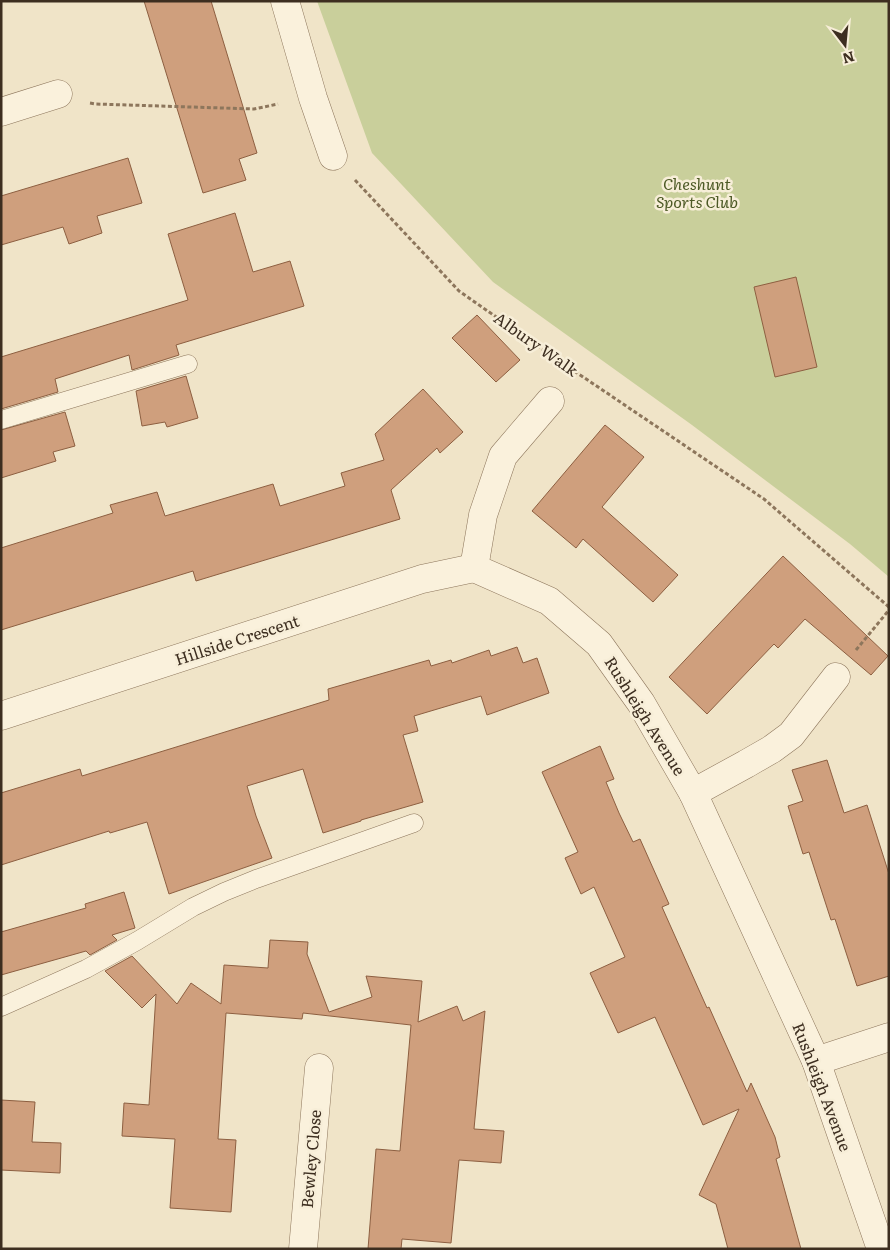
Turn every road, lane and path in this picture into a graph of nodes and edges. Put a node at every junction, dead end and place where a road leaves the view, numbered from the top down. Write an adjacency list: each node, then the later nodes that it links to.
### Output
1 (285, 1): 3 (street)
2 (58, 94): 3 (path); 4 (street)
3 (313, 98): 5 (street)
4 (1, 112)
5 (333, 156): 10 (path, Albury Walk)
6 (188, 364): 8 (lane)
7 (550, 401): 9 (street)
8 (1, 420)
9 (474, 568): 12 (street, Hillside Crescent); 13 (street, Rushleigh Avenue)
10 (889, 609): 11 (path)
11 (836, 677): 13 (street, Rushleigh Avenue)
12 (1, 716)
13 (693, 793): 17 (street, Rushleigh Avenue)
14 (414, 823): 15 (lane)
15 (1, 1007)
16 (889, 1037): 17 (street)
17 (816, 1061): 20 (street, Rushleigh Avenue)
18 (319, 1068): 19 (street, Bewley Close)
19 (303, 1249)
20 (881, 1249)

